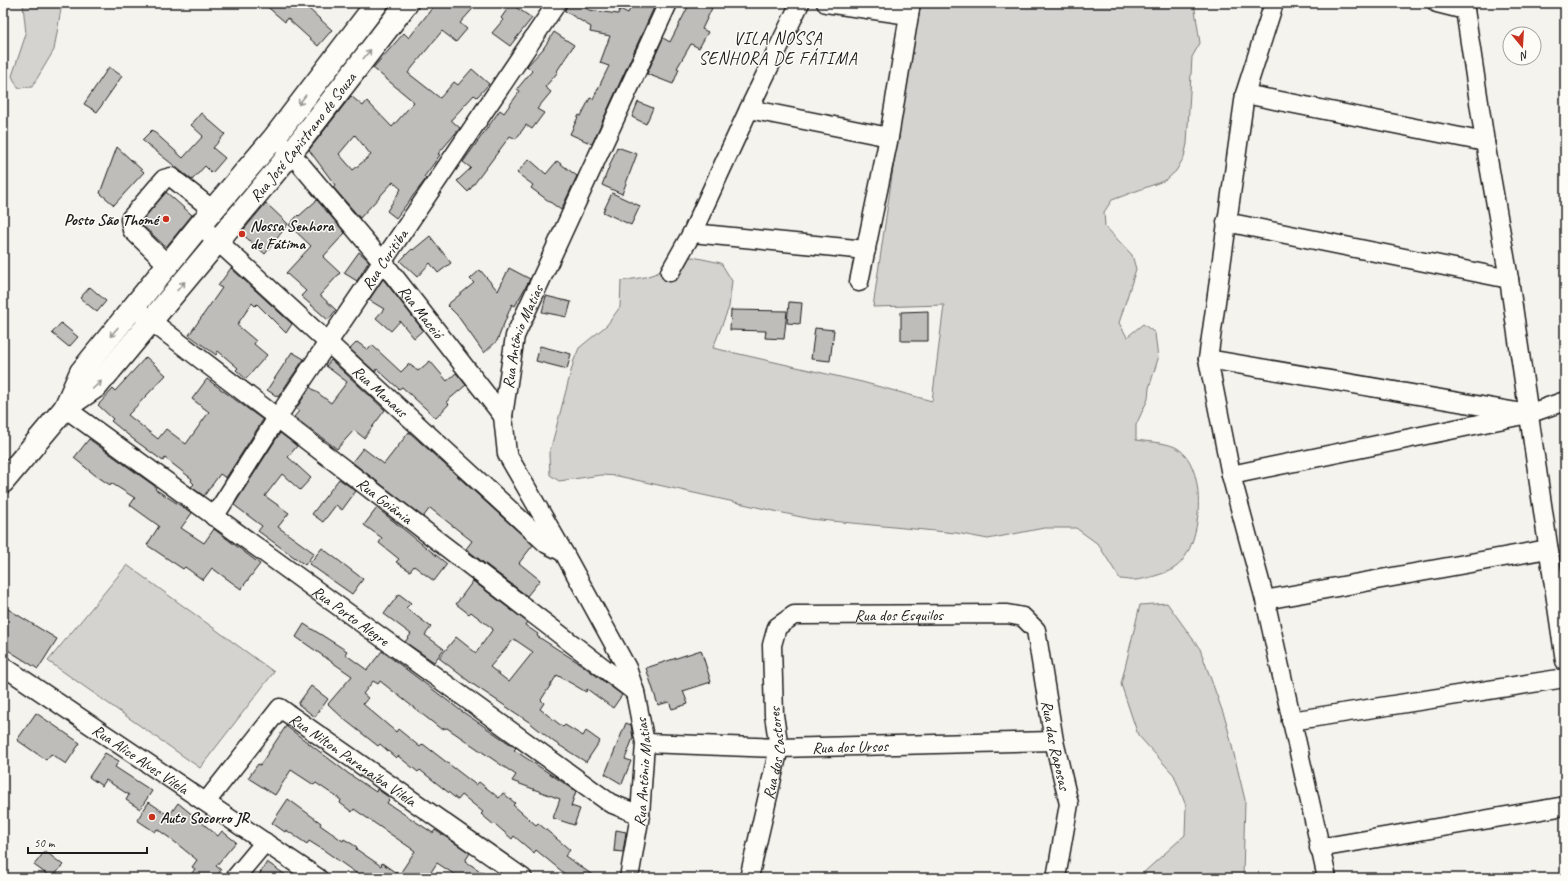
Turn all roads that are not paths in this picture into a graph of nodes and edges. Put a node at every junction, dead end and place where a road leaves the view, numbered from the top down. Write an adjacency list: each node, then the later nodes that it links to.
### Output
1 (377, 3): 11 (main road, Rua José Capistrano de Souza)
2 (407, 3): 12 (main road, Rua José Capistrano de Souza, one-way to 2)
3 (557, 3): 24 (street, Rua Curitiba)
4 (668, 3): 36 (street, Rua Antônio Matias)
5 (800, 3): 14 (street)
6 (826, 3): 10 (street)
7 (1274, 3): 13 (street)
8 (1437, 3): 9 (street)
9 (1464, 7): 17 (street)
10 (910, 9): 15 (street)
11 (318, 78): 12 (main road); 16 (main road, Rua José Capistrano de Souza, one-way to 16)
12 (336, 93): 18 (main road, Rua José Capistrano de Souza)
13 (1245, 94): 17 (street); 20 (street)
14 (749, 109): 15 (street); 21 (street)
15 (889, 137): 23 (street)
16 (274, 138): 18 (street, Rua Maceió); 19 (main road, Rua José Capistrano de Souza)
17 (1485, 142): 27 (street)
18 (290, 153): 22 (main road, Rua José Capistrano de Souza); 24 (street, Rua Maceió)
19 (207, 217): 22 (street, Rua Manaus); 25 (main road, Rua José Capistrano de Souza); 25 (street, Rua Manaus)
20 (1226, 222): 27 (street); 32 (street)
21 (692, 233): 23 (street); 26 (street)
22 (219, 241): 30 (main road, Rua José Capistrano de Souza, one-way to 22); 31 (street, Rua Manaus)
23 (866, 250): 28 (street)
24 (383, 262): 31 (street, Rua Curitiba); 36 (street, Rua Maceió)
25 (168, 265): 29 (main road, Rua José Capistrano de Souza)
26 (670, 272)
27 (1509, 279): 35 (street)
28 (859, 282)
29 (134, 308): 30 (street, Rua Goiânia); 34 (main road, Rua José Capistrano de Souza, one-way to 34)
30 (150, 322): 34 (main road, Rua José Capistrano de Souza, one-way to 30); 37 (street, Rua Goiânia)
31 (330, 343): 37 (street, Rua Curitiba); 42 (street, Rua Manaus)
32 (1208, 359): 35 (street); 38 (street)
33 (1565, 401): 35 (street)
34 (65, 408): 39 (main road, Rua José Capistrano de Souza); 40 (street, Rua Porto Alegre)
35 (1528, 414): 38 (street); 41 (street)
36 (503, 416): 42 (street, Rua Antônio Matias)
37 (278, 418): 40 (street, Rua Curitiba); 48 (street, Rua Goiânia)
38 (1231, 475): 43 (street)
39 (3, 482)
40 (214, 517): 56 (street, Rua Porto Alegre)
41 (1548, 549): 43 (street); 46 (street)
42 (564, 553): 48 (street, Rua Antônio Matias)
43 (1265, 600): 50 (street)
44 (1023, 617): 45 (street, Rua dos Esquilos); 51 (street, Rua das Raposas)
45 (777, 627): 53 (street, Rua dos Castores)
46 (1565, 661)
47 (3, 666): 54 (street, Rua Alice Alves Vilela)
48 (620, 673): 52 (street, Rua Antônio Matias)
49 (1565, 678): 50 (street)
50 (1291, 721): 58 (street)
51 (1054, 741): 53 (street, Rua dos Ursos); 64 (street, Rua das Raposas)
52 (645, 743): 53 (street, Rua dos Ursos); 56 (street, Rua Antônio Matias)
53 (779, 748): 63 (street, Rua dos Castores)
54 (206, 802): 57 (street, Rua Alice Alves Vilela); 61 (street, Rua Nilton Paranaíba Vilela)
55 (1565, 806): 58 (street)
56 (640, 815): 62 (street, Rua Antônio Matias)
57 (264, 842): 59 (street); 60 (street, Rua Alice Alves Vilela)
58 (1319, 848): 65 (street)
59 (235, 878)
60 (318, 878)
61 (524, 878)
62 (628, 878)
63 (749, 878)
64 (1056, 878)
65 (1327, 878)

